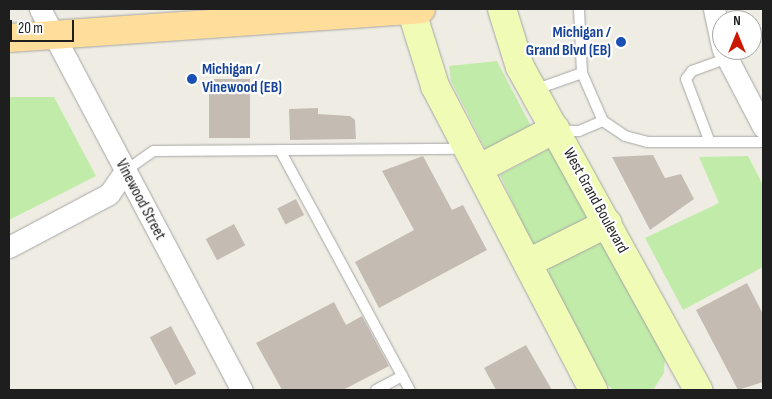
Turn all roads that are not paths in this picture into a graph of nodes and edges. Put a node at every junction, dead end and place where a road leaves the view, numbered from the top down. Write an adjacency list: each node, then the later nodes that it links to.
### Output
1 (40, 9): 7 (street, Vinewood Street)
2 (411, 9): 3 (main road); 7 (main road); 18 (street)
3 (421, 9)
4 (502, 9): 11 (street, West Grand Boulevard)
5 (579, 9): 10 (lane)
6 (9, 38): 7 (main road)
7 (55, 38): 19 (street, Vinewood Street)
8 (712, 59): 15 (lane)
9 (728, 60): 13 (street)
10 (582, 73): 11 (lane); 12 (lane)
11 (533, 90): 14 (street, West Grand Boulevard)
12 (603, 120): 14 (lane); 15 (lane)
13 (763, 127)
14 (555, 129): 18 (street); 20 (street, West Grand Boulevard)
15 (709, 140): 16 (lane)
16 (763, 142)
17 (280, 150): 18 (lane); 19 (lane); 23 (lane)
18 (475, 159): 22 (street)
19 (125, 171): 21 (street); 25 (street, Vinewood Street)
20 (608, 223): 22 (street); 24 (street, West Grand Boulevard)
21 (9, 247)
22 (528, 263): 28 (street)
23 (402, 376): 26 (lane); 27 (lane)
24 (689, 387)
25 (242, 390)
26 (376, 390)
27 (410, 390)
28 (593, 390)

